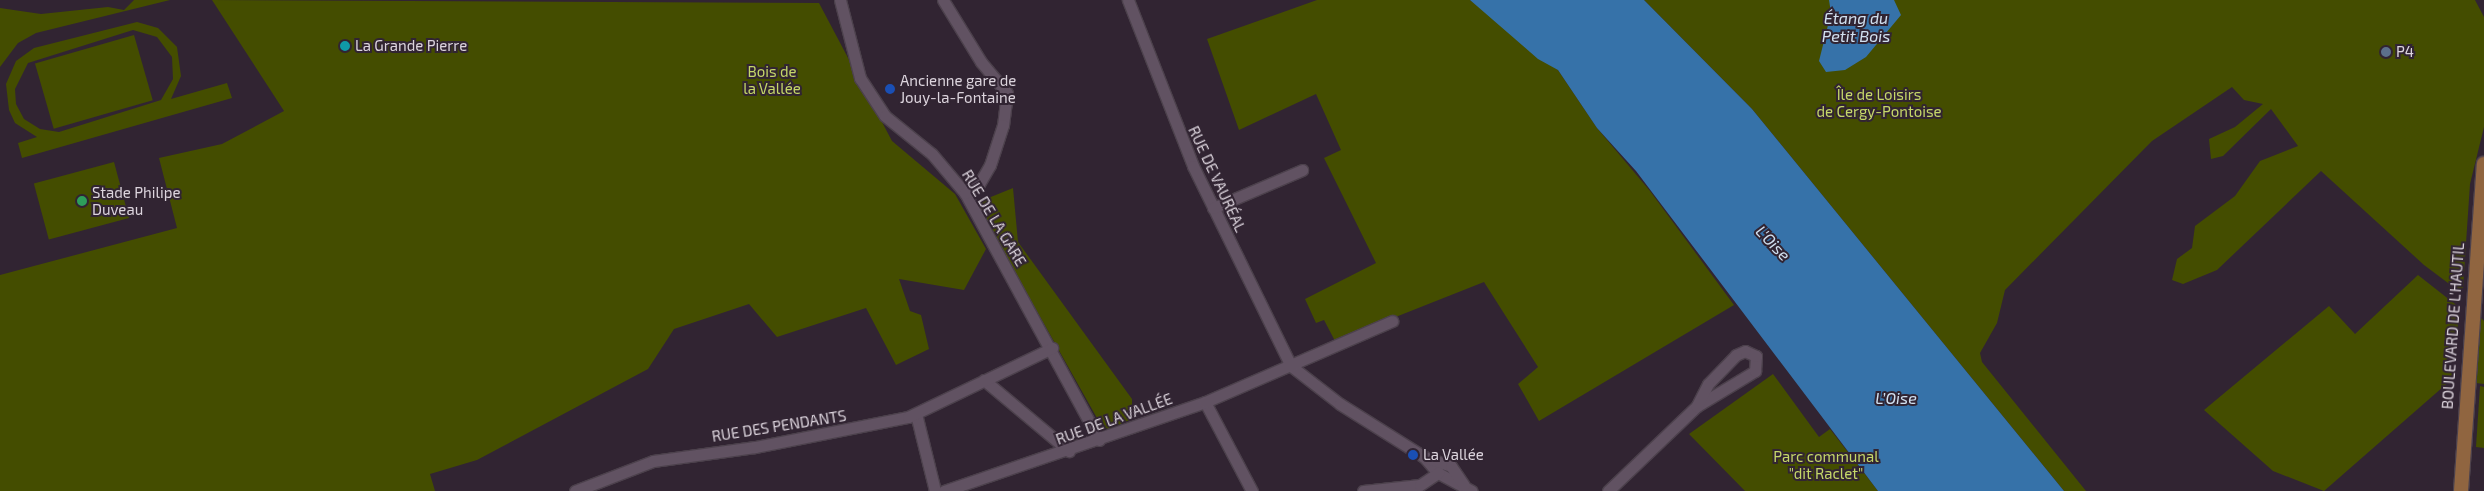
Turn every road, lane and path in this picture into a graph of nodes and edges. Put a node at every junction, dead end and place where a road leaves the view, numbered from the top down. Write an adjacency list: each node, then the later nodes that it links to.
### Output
1 (840, 0): 6 (street, RUE DE LA GARE)
2 (942, 0): 6 (street)
3 (1128, 0): 7 (street, RUE DE VAURÉAL)
4 (2484, 164): 26 (main road, BOULEVARD DE L'HAUTIL)
5 (1302, 170): 7 (street)
6 (965, 193): 9 (street, RUE DE LA GARE)
7 (1213, 208): 10 (street, RUE DE VAURÉAL)
8 (1392, 321): 10 (street, RUE DE LA VALLÉE)
9 (1052, 348): 11 (street, RUE DES PENDANTS); 15 (street, RUE DE LA GARE)
10 (1291, 366): 12 (street, RUE DE LA VALLÉE); 17 (street)
11 (984, 380): 14 (street, RUE DES PENDANTS); 16 (street)
12 (1206, 402): 15 (street, RUE DE LA VALLÉE); 23 (street)
13 (1697, 406): 13 (street); 25 (street)
14 (916, 414): 20 (street, RUE DES PENDANTS); 21 (street)
15 (1099, 440): 16 (street, RUE DE LA VALLÉE)
16 (1069, 451): 22 (street, RUE DE LA VALLÉE)
17 (1424, 457): 18 (street); 19 (street)
18 (1438, 473): 19 (street); 24 (street)
19 (1468, 488)
20 (575, 491)
21 (934, 491)
22 (944, 491)
23 (1252, 491)
24 (1363, 491)
25 (1608, 491)
26 (2461, 491)

